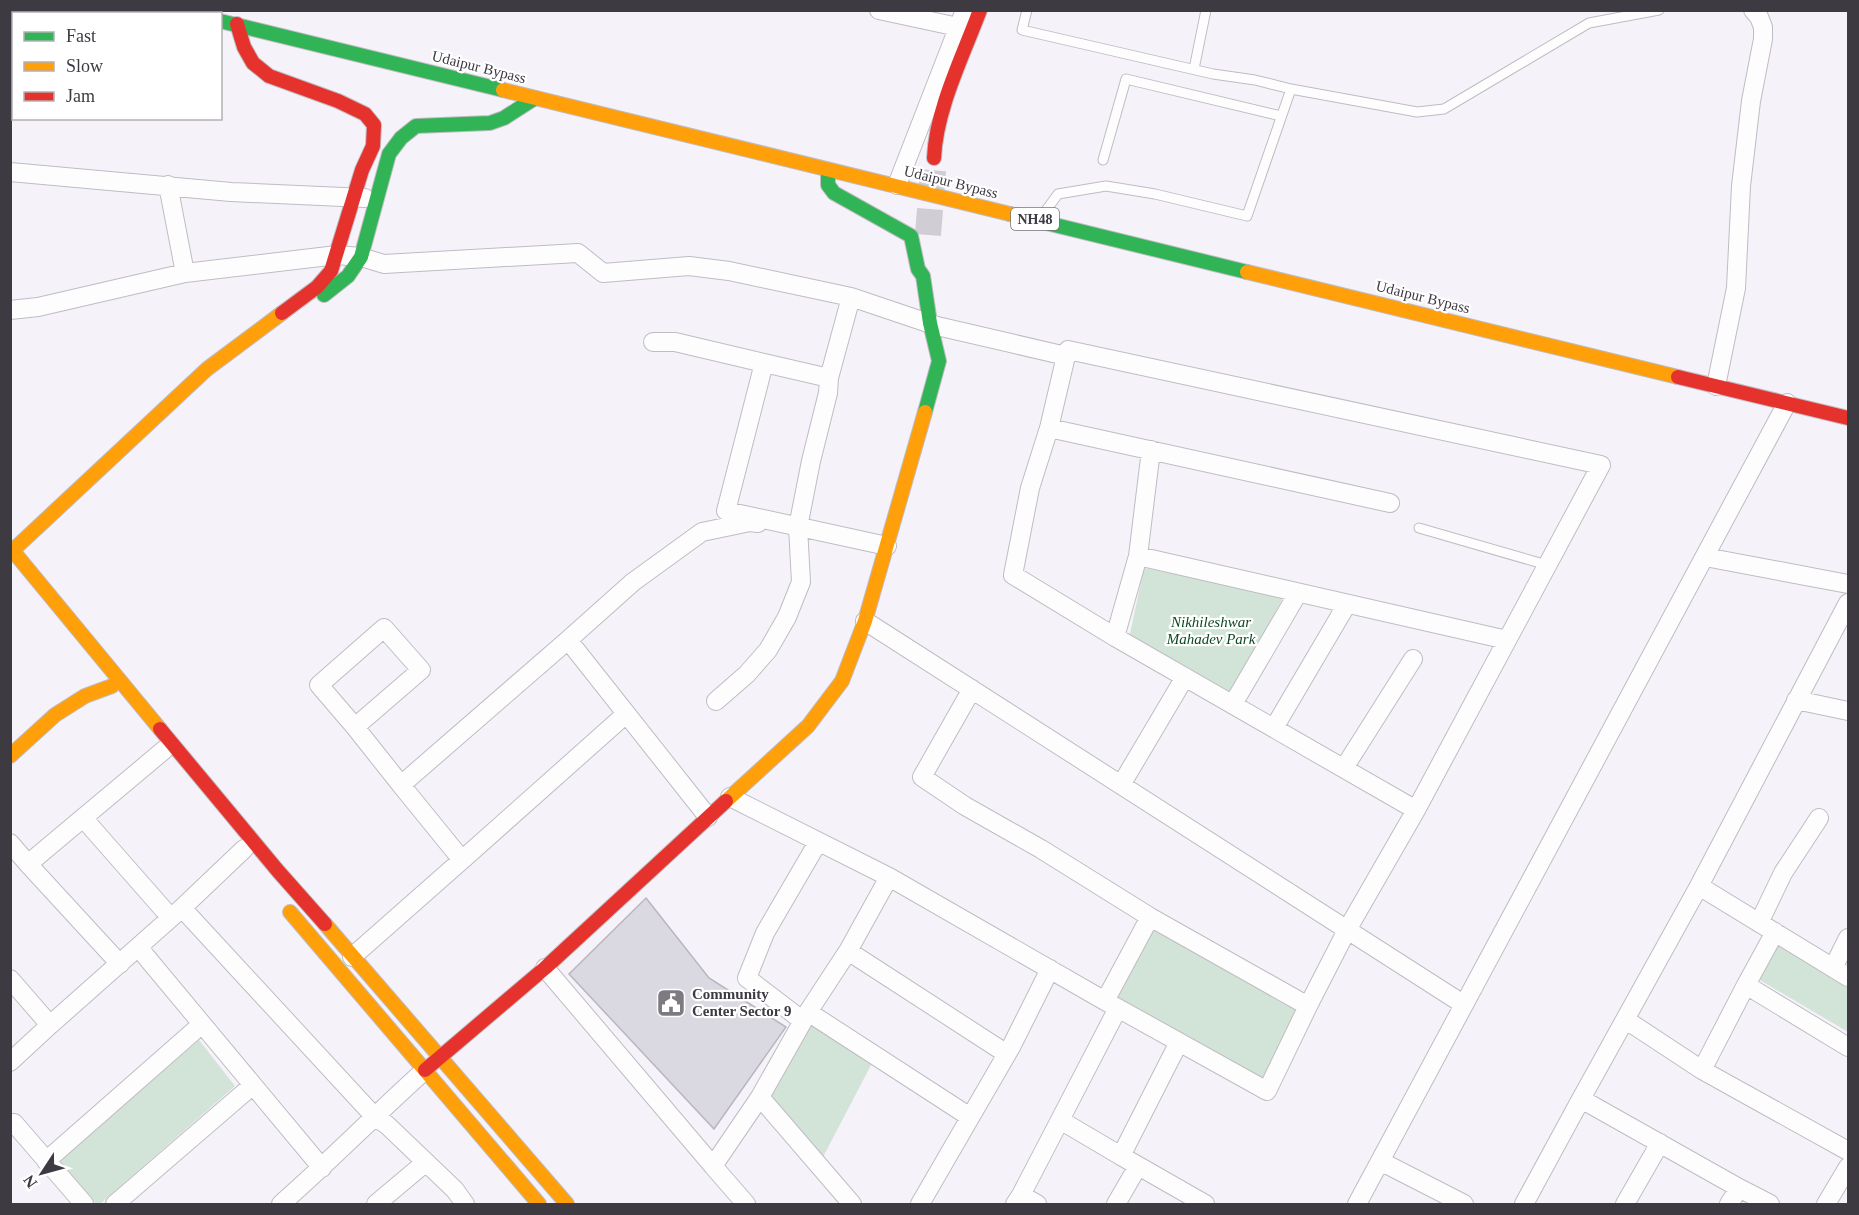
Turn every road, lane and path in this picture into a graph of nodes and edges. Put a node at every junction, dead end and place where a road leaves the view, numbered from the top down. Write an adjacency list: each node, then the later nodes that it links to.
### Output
1 (879, 10): 7 (street)
2 (980, 10): 14 (main road)
3 (1028, 10): 10 (lane)
4 (1206, 10): 10 (lane)
5 (1659, 10): 11 (lane)
6 (1753, 10): 38 (street)
7 (961, 19): 19 (street)
8 (222, 21): 9 (main road, Udaipur Bypass / NH48)
9 (237, 24): 12 (main road, Udaipur Bypass / NH48); 20 (main road)
10 (1194, 69): 11 (lane)
11 (1291, 89): 13 (lane)
12 (535, 98): 16 (main road, Udaipur Bypass / NH48); 21 (main road)
13 (1281, 116): 15 (lane); 22 (lane)
14 (934, 158)
15 (1103, 160)
16 (828, 170): 19 (main road, Udaipur Bypass / NH48); 29 (main road)
17 (10, 172): 18 (street)
18 (168, 185): 20 (street); 27 (street)
19 (897, 185): 22 (main road, Udaipur Bypass / NH48)
20 (354, 197): 21 (street); 26 (main road)
21 (378, 199): 24 (main road)
22 (1038, 220): 38 (main road, Udaipur Bypass / NH48)
23 (928, 246): 29 (main road)
24 (361, 257): 26 (street); 28 (main road); 31 (street)
25 (300, 259): 26 (street); 27 (street); 30 (street)
26 (334, 263): 28 (main road); 30 (main road)
27 (185, 273): 32 (street)
28 (348, 276): 43 (main road)
29 (922, 276): 33 (main road)
30 (317, 287): 48 (main road)
31 (851, 297): 33 (street); 37 (street)
32 (10, 310)
33 (930, 323): 35 (street); 47 (main road)
34 (653, 342): 36 (street)
35 (1066, 356): 41 (street); 51 (street)
36 (764, 363): 37 (street); 45 (street)
37 (830, 378): 45 (street)
38 (1716, 386): 39 (main road, Udaipur Bypass / NH48)
39 (1787, 403): 40 (main road, Udaipur Bypass / NH48); 50 (street)
40 (1848, 418)
41 (1048, 428): 42 (street); 58 (street)
42 (1151, 450): 44 (street); 49 (street)
43 (124, 466)
44 (1390, 503)
45 (798, 527): 47 (street); 59 (street); 66 (street)
46 (1419, 528): 51 (lane)
47 (887, 546): 57 (main road)
48 (12, 552): 52 (main road)
49 (1138, 556): 54 (street); 58 (street)
50 (1705, 557): 53 (street); 106 (street)
51 (1547, 565): 60 (street)
52 (21, 566): 63 (main road); 97 (main road)
53 (1848, 584)
54 (1298, 593): 56 (street); 67 (street)
55 (1848, 603): 65 (street)
56 (1347, 604): 60 (street); 71 (street)
57 (865, 621): 64 (street); 77 (main road)
58 (1115, 637): 62 (street)
59 (567, 640): 69 (street); 75 (street)
60 (1507, 640): 78 (street)
61 (1413, 659): 74 (street)
62 (1185, 677): 67 (street); 76 (street)
63 (112, 686): 72 (main road); 73 (main road)
64 (972, 689): 76 (street); 91 (street)
65 (1796, 700): 68 (street); 88 (street)
66 (716, 701)
67 (1233, 704): 71 (street)
68 (1848, 711)
69 (626, 714): 79 (street); 85 (street)
70 (355, 727): 70 (street); 75 (street)
71 (1274, 728): 74 (street)
72 (164, 750): 81 (street); 84 (main road)
73 (10, 756)
74 (1344, 768): 78 (street)
75 (401, 785): 85 (street)
76 (1121, 785): 93 (street)
77 (730, 797): 79 (main road); 82 (street)
78 (1416, 810): 93 (street)
79 (708, 817): 99 (main road)
80 (1819, 818): 92 (street)
81 (84, 819): 86 (street); 90 (street)
82 (818, 842): 87 (street); 108 (street)
83 (10, 843): 86 (street)
84 (246, 853): 90 (street)
85 (462, 860): 97 (street)
86 (28, 864): 98 (street)
87 (889, 877): 96 (street); 101 (street)
88 (1699, 886): 92 (street); 109 (street)
89 (280, 900): 117 (main road)
90 (177, 913): 95 (street); 122 (street)
91 (1150, 917): 105 (street); 107 (street)
92 (1767, 928): 100 (street); 104 (street)
93 (1347, 930): 106 (street); 107 (street)
94 (1848, 938): 100 (street)
95 (138, 947): 98 (street); 110 (street)
96 (848, 951): 108 (street); 114 (street)
97 (352, 957): 115 (main road)
98 (120, 964): 111 (street)
99 (545, 968): 115 (main road); 132 (street)
100 (1833, 968): 102 (street)
101 (1050, 969): 105 (street); 114 (street)
102 (1848, 977)
103 (10, 979): 111 (street)
104 (1746, 985): 113 (street); 118 (street)
105 (1112, 1004): 112 (street); 124 (street)
106 (1463, 1005): 130 (street)
107 (1308, 1006): 112 (street)
108 (805, 1016): 120 (street); 123 (street)
109 (1626, 1020): 118 (street); 121 (street)
110 (202, 1024): 119 (street); 129 (street)
111 (50, 1025): 116 (street)
112 (1179, 1042): 128 (street)
113 (1848, 1047)
114 (1007, 1054): 123 (street)
115 (440, 1055): 117 (main road); 144 (main road)
116 (10, 1062)
117 (425, 1070): 122 (street); 143 (main road)
118 (1702, 1070): 127 (street)
119 (253, 1085): 135 (street); 139 (street)
120 (760, 1097): 132 (street); 146 (street)
121 (1581, 1099): 126 (street); 152 (street)
122 (374, 1116): 131 (street); 135 (street)
123 (970, 1118): 147 (street)
124 (1060, 1120): 128 (street); 137 (street)
125 (12, 1123): 129 (street)
126 (1660, 1143): 136 (street); 153 (street)
127 (1848, 1151)
128 (1121, 1156): 133 (street)
129 (46, 1161): 138 (street)
130 (1380, 1161): 150 (street); 151 (street)
131 (426, 1162): 141 (street); 142 (street)
132 (713, 1166): 145 (street)
133 (1138, 1166): 148 (street); 149 (street)
134 (1848, 1167): 156 (street)
135 (322, 1168): 140 (street)
136 (1739, 1188): 154 (street); 155 (street)
137 (1024, 1201)
138 (84, 1204)
139 (116, 1204)
140 (281, 1204)
141 (376, 1204)
142 (465, 1204)
143 (539, 1204)
144 (567, 1204)
145 (746, 1204)
146 (852, 1204)
147 (920, 1204)
148 (1116, 1204)
149 (1205, 1204)
150 (1357, 1204)
151 (1464, 1204)
152 (1524, 1204)
153 (1625, 1204)
154 (1729, 1204)
155 (1770, 1204)
156 (1826, 1204)

